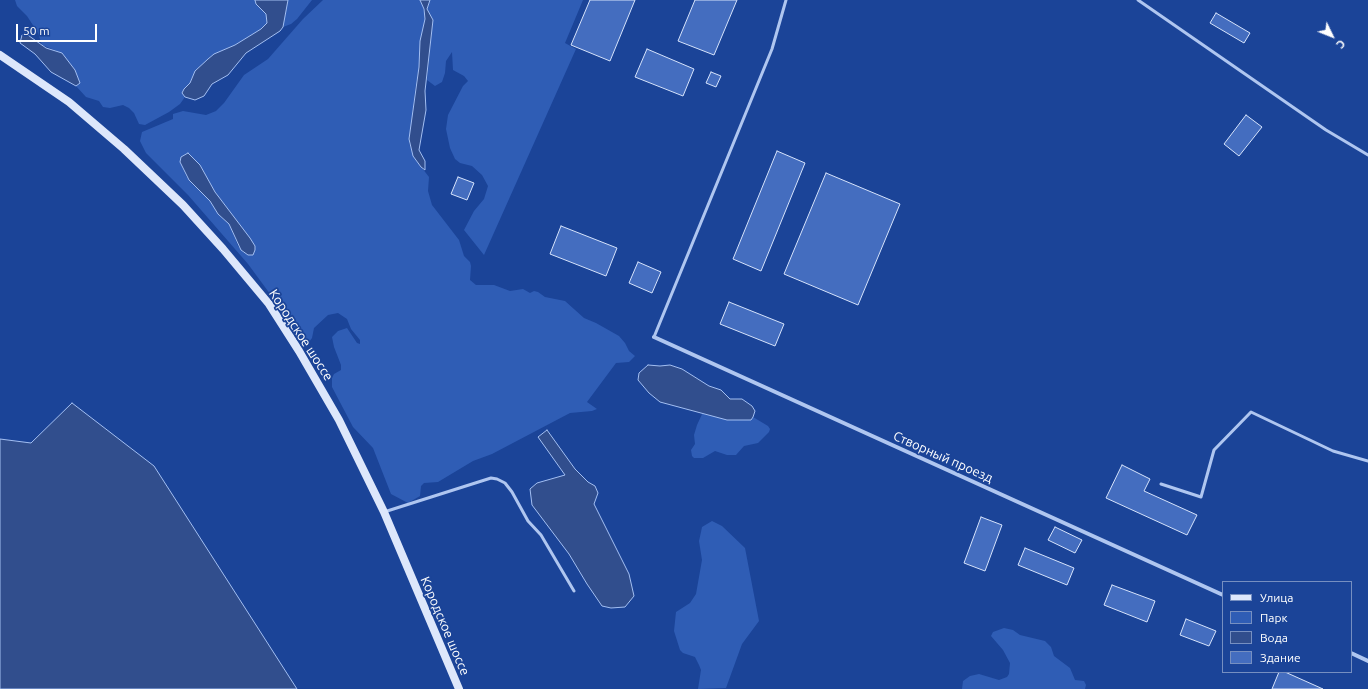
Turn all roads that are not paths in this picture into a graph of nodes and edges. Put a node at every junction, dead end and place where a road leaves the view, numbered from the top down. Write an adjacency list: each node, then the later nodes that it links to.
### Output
1 (786, 0): 5 (lane)
2 (1138, 0): 4 (lane)
3 (0, 55): 8 (main road, Кородское шоссе)
4 (1368, 155)
5 (654, 337): 10 (street, Створный проезд)
6 (1368, 461): 7 (lane)
7 (1161, 484)
8 (384, 512): 9 (lane); 13 (main road, Кородское шоссе)
9 (574, 591)
10 (1222, 595)
11 (1352, 653): 12 (street)
12 (1368, 661)
13 (459, 689)

